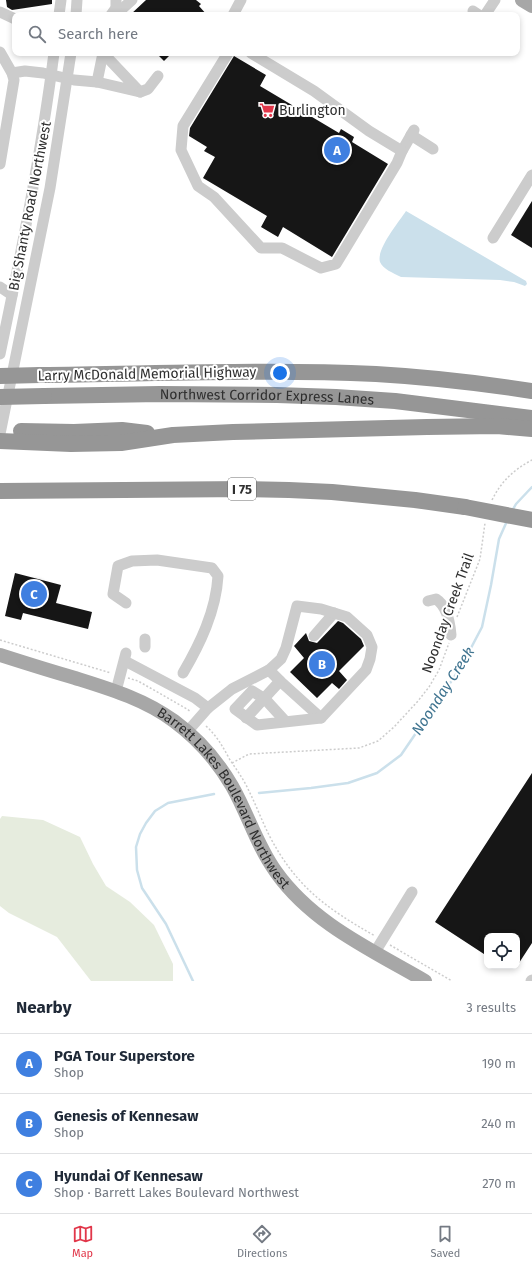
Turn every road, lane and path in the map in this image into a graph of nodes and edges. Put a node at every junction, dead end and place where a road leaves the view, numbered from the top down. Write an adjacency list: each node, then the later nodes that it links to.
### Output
1 (61, 0): 10 (street)
2 (78, 0): 11 (street)
3 (132, 0): 8 (street)
4 (241, 0): 12 (street)
5 (495, 0): 13 (street)
6 (522, 0): 7 (main road)
7 (532, 6)
8 (114, 8)
9 (0, 12): 14 (street)
10 (59, 12)
11 (76, 12)
12 (235, 12)
13 (487, 12)
14 (12, 18)
15 (0, 52): 22 (street)
16 (54, 56): 23 (street, Big Shanty Road Northwest)
17 (71, 56): 25 (street, Big Shanty Road Northwest)
18 (102, 56): 26 (street)
19 (106, 56): 27 (street)
20 (226, 56): 29 (street)
21 (256, 56): 29 (street)
22 (12, 73): 23 (street); 30 (street)
23 (52, 75): 25 (street); 34 (street, Big Shanty Road Northwest)
24 (158, 76): 27 (street)
25 (68, 78): 26 (street); 41 (street, Big Shanty Road Northwest)
26 (97, 82): 27 (street)
27 (140, 92)
28 (433, 149): 29 (street)
29 (402, 151)
30 (0, 164)
31 (532, 175): 32 (street)
32 (492, 238)
33 (0, 287): 34 (street)
34 (12, 295): 35 (street, Big Shanty Road Northwest)
35 (0, 354)
36 (0, 376): 37 (highway, Larry McDonald Memorial Highway, bridge)
37 (532, 391)
38 (0, 397): 39 (highway, Northwest Corridor Express Lanes, bridge)
39 (532, 418)
40 (532, 429): 41 (highway)
41 (0, 434)
42 (532, 460): 44 (path)
43 (0, 491): 45 (highway, I 75, bridge)
44 (492, 500)
45 (532, 520)
46 (486, 523): 50 (path, Noonday Creek Trail)
47 (428, 601): 50 (street)
48 (126, 603): 54 (street)
49 (334, 613): 51 (street); 53 (street); 59 (street)
50 (451, 635): 62 (path, Noonday Creek Trail)
51 (314, 636)
52 (0, 655): 56 (main road, Barrett Lakes Boulevard Northwest)
53 (268, 670): 55 (street); 58 (street)
54 (183, 673)
55 (280, 681): 57 (street); 59 (street)
56 (116, 691): 58 (street); 61 (main road, Barrett Lakes Boulevard Northwest)
57 (265, 699): 60 (street); 60 (street)
58 (208, 708): 61 (street)
59 (321, 718): 60 (street)
60 (286, 722)
61 (187, 732): 62 (main road, Barrett Lakes Boulevard Northwest)
62 (227, 766): 64 (path); 66 (main road, Barrett Lakes Boulevard Northwest)
63 (412, 892): 66 (street)
64 (364, 930)
65 (394, 947): 68 (path)
66 (375, 952): 67 (main road, Barrett Lakes Boulevard Northwest)
67 (426, 981)
68 (452, 981)

